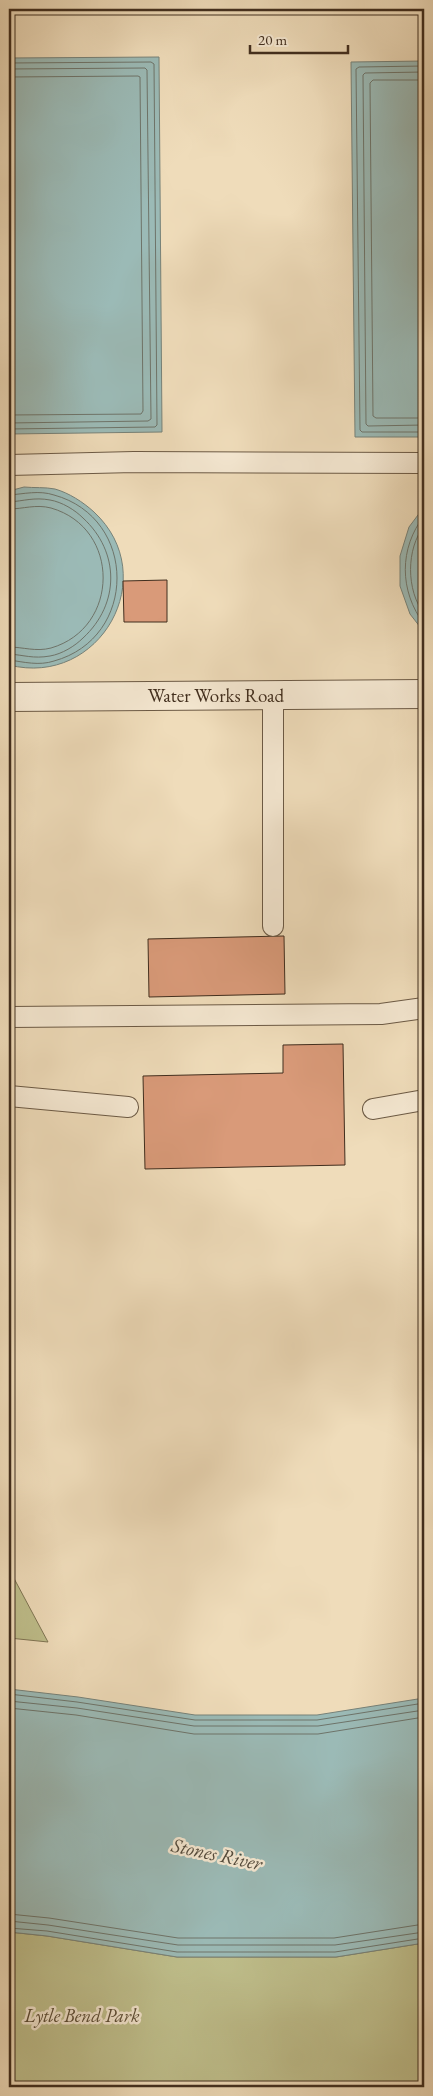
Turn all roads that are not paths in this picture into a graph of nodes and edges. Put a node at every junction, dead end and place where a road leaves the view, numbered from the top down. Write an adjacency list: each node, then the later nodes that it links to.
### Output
1 (424, 463): 2 (lane)
2 (9, 465)
3 (424, 694): 4 (street, Water Works Road)
4 (273, 695): 5 (street, Water Works Road); 6 (lane)
5 (9, 697)
6 (272, 926)
7 (424, 1008): 8 (lane)
8 (9, 1017)
9 (9, 1096): 11 (lane)
10 (424, 1100): 12 (lane)
11 (128, 1107)
12 (373, 1109)

